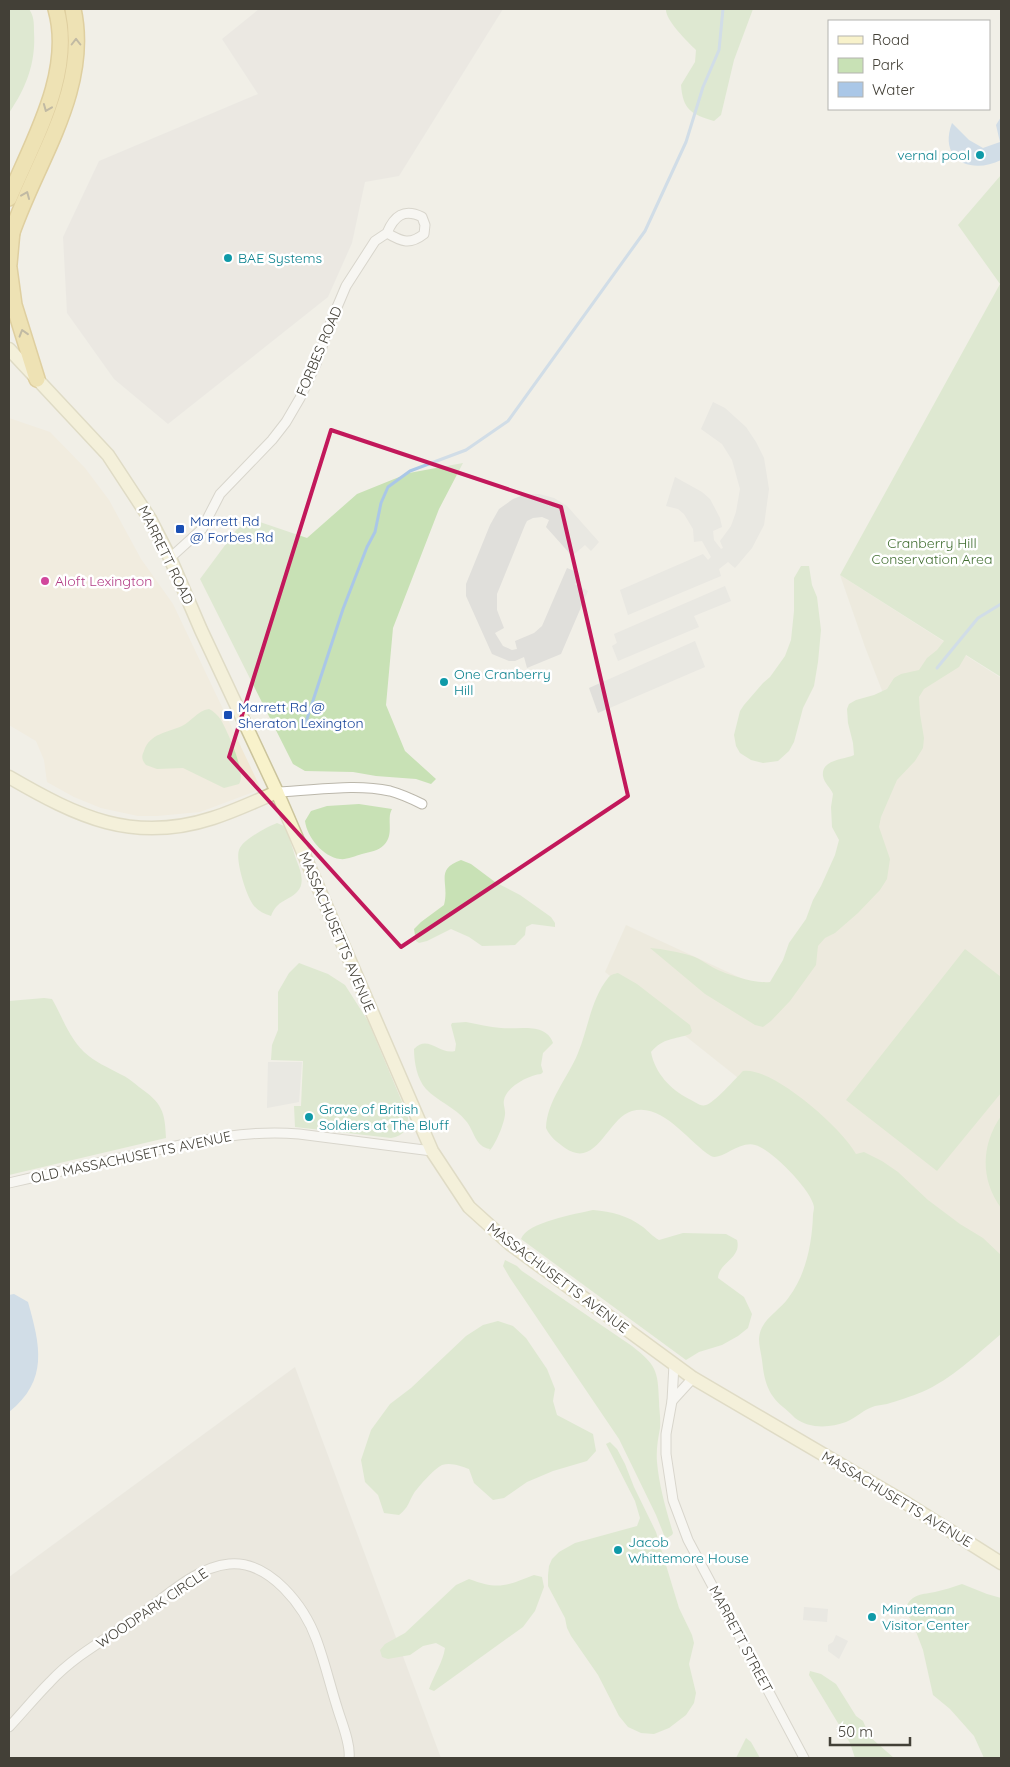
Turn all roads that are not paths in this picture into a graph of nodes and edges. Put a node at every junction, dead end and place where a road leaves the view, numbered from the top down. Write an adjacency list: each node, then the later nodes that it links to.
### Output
1 (56, 9): 3 (highway, one-way to 3)
2 (73, 9): 5 (highway, one-way to 2)
3 (9, 198)
4 (387, 233): 10 (street, FORBES ROAD)
5 (10, 236): 6 (highway)
6 (9, 264)
7 (9, 268): 9 (highway, one-way to 7)
8 (9, 349): 9 (main road, MARRETT ROAD)
9 (37, 379): 10 (main road, MARRETT ROAD)
10 (170, 558): 12 (main road, MARRETT ROAD)
11 (9, 777): 12 (main road)
12 (277, 792): 13 (street); 14 (main road, MASSACHUSETTS AVENUE)
13 (422, 804)
14 (432, 1151): 15 (street, OLD MASSACHUSETTS AVENUE); 16 (main road, MASSACHUSETTS AVENUE)
15 (9, 1183)
16 (674, 1364): 17 (main road, MASSACHUSETTS AVENUE); 18 (street, MARRETT STREET)
17 (693, 1378): 18 (street); 19 (main road, MASSACHUSETTS AVENUE)
18 (672, 1400): 22 (street, MARRETT STREET)
19 (1001, 1563)
20 (9, 1727): 21 (street, WOODPARK CIRCLE)
21 (349, 1758)
22 (804, 1758)

